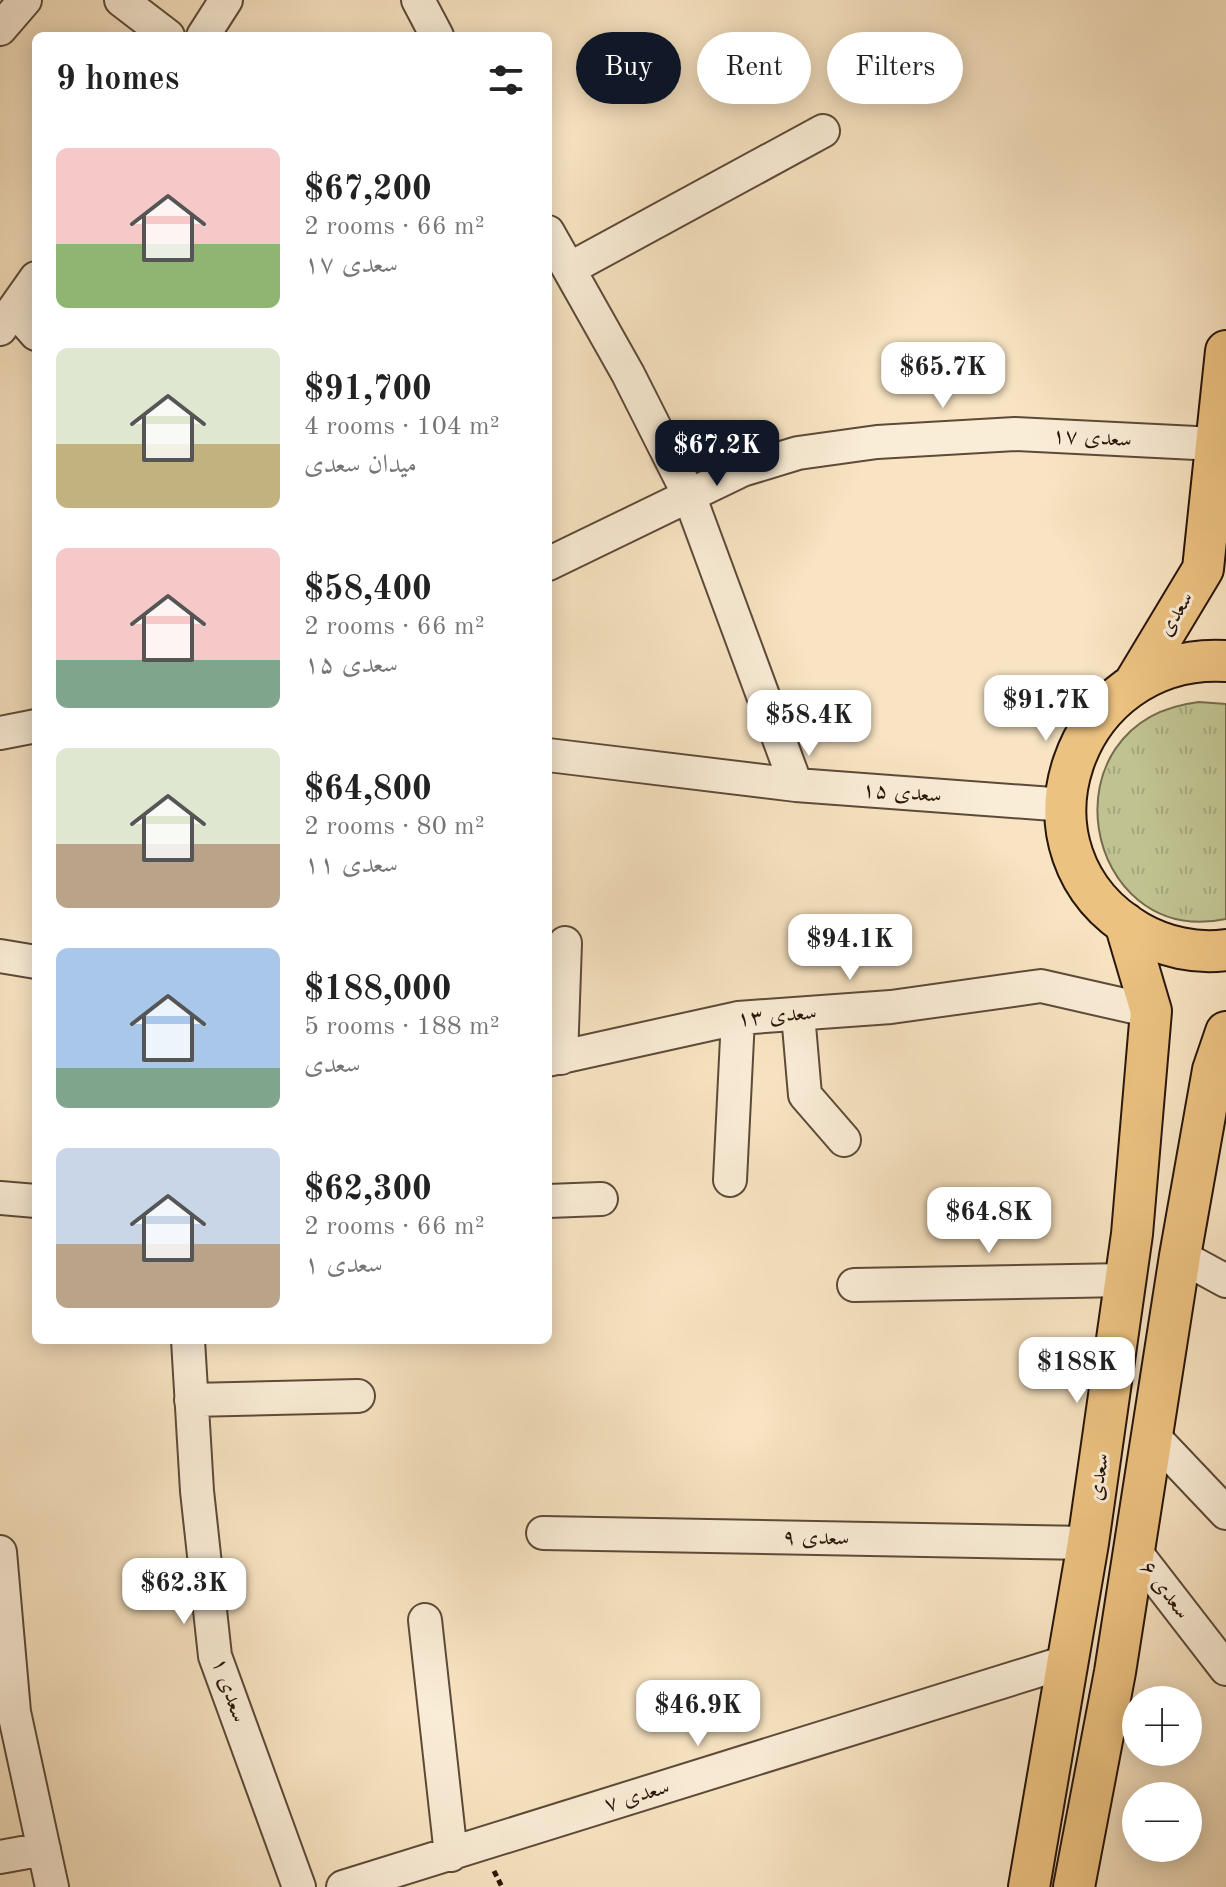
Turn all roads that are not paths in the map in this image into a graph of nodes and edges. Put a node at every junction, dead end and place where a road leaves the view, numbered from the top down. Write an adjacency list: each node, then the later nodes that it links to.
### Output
1 (25, 0): 4 (street)
2 (121, 0): 5 (street)
3 (226, 0): 6 (street)
4 (0, 29)
5 (163, 32)
6 (206, 32)
7 (823, 131): 9 (street)
8 (552, 239): 9 (street)
9 (569, 269): 15 (street)
10 (32, 284): 11 (street)
11 (7, 319): 12 (street)
12 (32, 332)
13 (1226, 351): 14 (main road, سعدی)
14 (1216, 444): 15 (street, سعدی ۱۷); 18 (main road, سعدی)
15 (689, 495): 16 (street, سعدی ۱۷); 22 (street)
16 (552, 562)
17 (1226, 661): 18 (main road)
18 (1135, 682): 23 (main road)
19 (32, 727): 20 (street)
20 (0, 733)
21 (552, 755): 22 (street, سعدی ۱۵)
22 (796, 785): 23 (street, سعدی ۱۵)
23 (1066, 805): 24 (main road)
24 (1125, 923): 26 (main road); 29 (main road, سعدی)
25 (565, 943): 33 (street)
26 (1226, 950)
27 (0, 956): 28 (street)
28 (32, 961)
29 (1151, 1011): 30 (street, سعدی ۱۳); 41 (main road, سعدی)
30 (798, 1014): 31 (street, سعدی ۱۳); 34 (street)
31 (738, 1018): 33 (street, سعدی ۱۳); 35 (street)
32 (1226, 1032): 40 (main road, سعدی)
33 (554, 1059)
34 (844, 1140)
35 (730, 1180)
36 (0, 1198): 38 (street)
37 (601, 1199): 39 (street)
38 (32, 1201)
39 (552, 1201)
40 (1180, 1256): 42 (street); 47 (main road, سعدی)
41 (1126, 1280): 43 (street); 50 (main road, سعدی)
42 (1226, 1281)
43 (854, 1285)
44 (188, 1344): 46 (street, سعدی ۱)
45 (358, 1396): 46 (street)
46 (191, 1400): 62 (street, سعدی ۱)
47 (1152, 1435): 48 (street); 51 (main road, سعدی)
48 (1226, 1513)
49 (543, 1533): 50 (street, سعدی ۹)
50 (1088, 1543): 54 (main road, سعدی)
51 (1134, 1550): 55 (street, سعدی ۶); 60 (main road, سعدی)
52 (0, 1552): 56 (street)
53 (425, 1620): 57 (street)
54 (1069, 1661): 57 (street, سعدی ۷); 59 (main road, سعدی)
55 (1226, 1669)
56 (44, 1849): 58 (street); 61 (street)
57 (451, 1855): 63 (street, سعدی ۷)
58 (0, 1857)
59 (1030, 1882): 60 (main road)
60 (1074, 1886)
61 (52, 1887)
62 (299, 1887)
63 (343, 1887)

